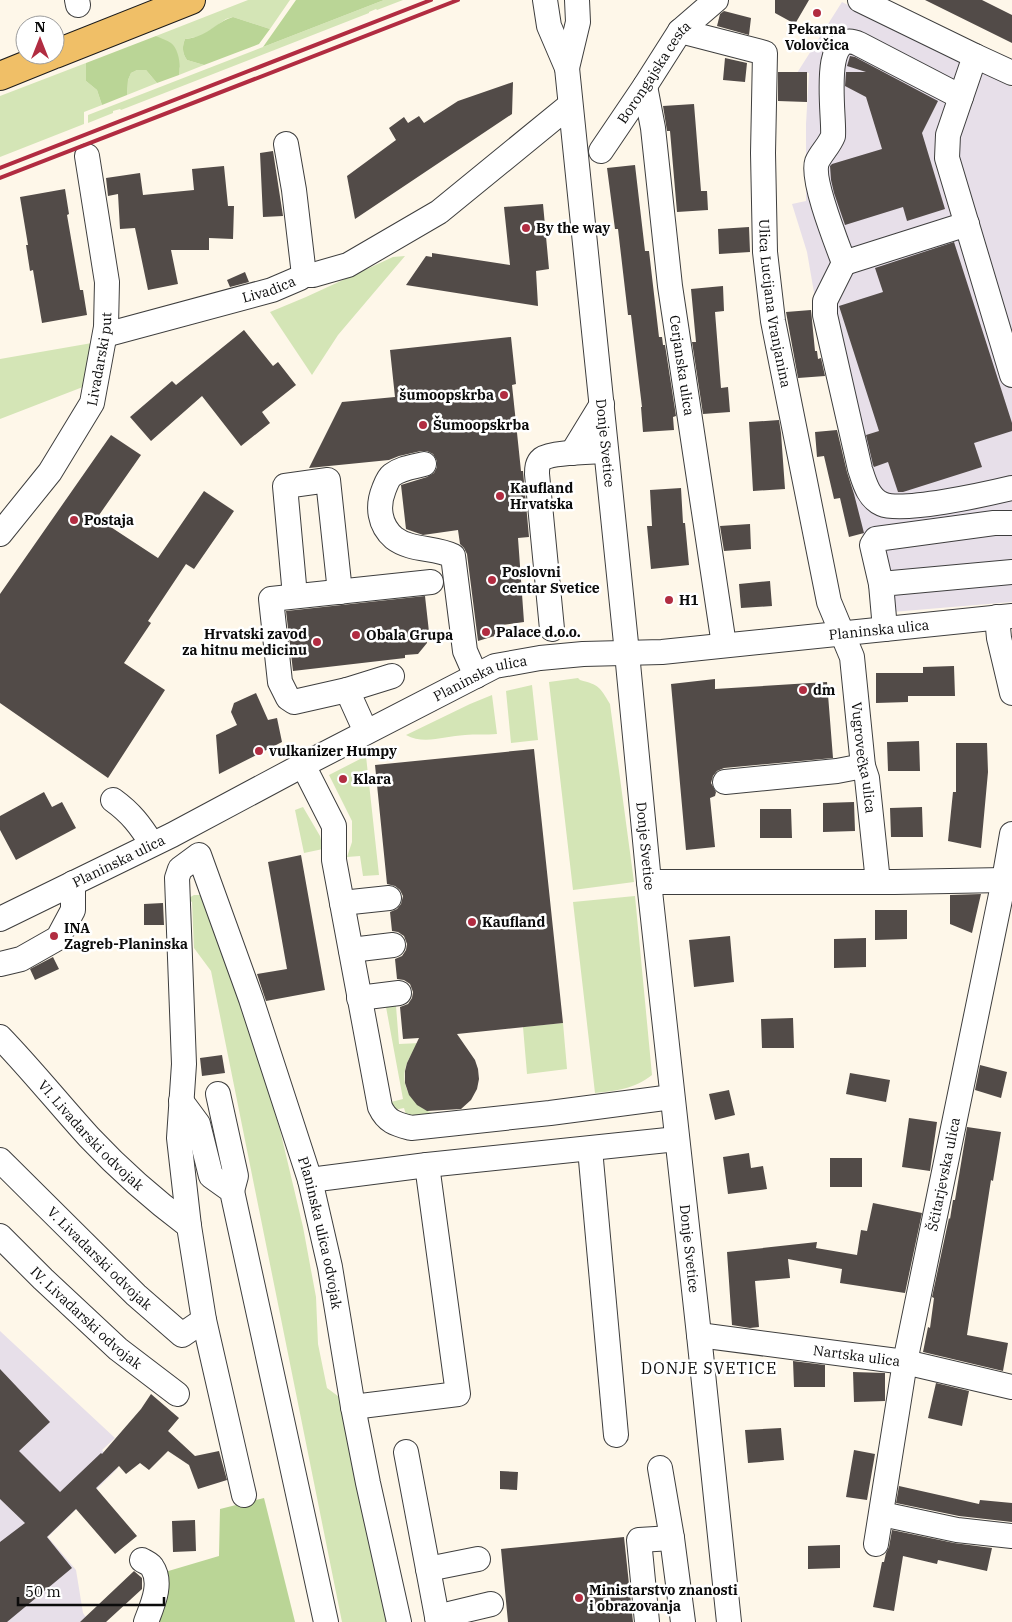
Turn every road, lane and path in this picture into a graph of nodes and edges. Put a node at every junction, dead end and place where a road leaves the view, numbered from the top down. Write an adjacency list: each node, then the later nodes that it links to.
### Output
1 (191, 0): 7 (main road)
2 (545, 0): 10 (street, Donje Svetice)
3 (577, 0): 10 (street, Donje Svetice)
4 (716, 0): 6 (street, Borongajska cesta)
5 (860, 0): 8 (street)
6 (680, 30): 13 (street, Borongajska cesta); 39 (street, Ulica Lucijana Vranjanina)
7 (65, 50)
8 (975, 56): 11 (street); 14 (street)
9 (27, 65): 12 (main road)
10 (567, 68): 15 (street, Donje Svetice)
11 (1012, 73)
12 (0, 76)
13 (645, 86): 17 (street, Borongajska cesta); 40 (street, Cerjanska ulica)
14 (961, 97): 19 (street); 20 (street)
15 (570, 105): 21 (street); 24 (street, Donje Svetice)
16 (286, 144): 21 (street, Livadica)
17 (601, 151)
18 (87, 156): 22 (street, Livadarski put)
19 (968, 224): 20 (street); 23 (street)
20 (844, 263): 28 (street)
21 (304, 275): 22 (street, Livadica)
22 (105, 335): 30 (street, Livadarski put)
23 (1012, 375)
24 (602, 404): 25 (street, Donje Svetice); 26 (street)
25 (606, 451): 26 (street); 41 (street, Donje Svetice)
26 (572, 453): 37 (street)
27 (424, 464): 43 (street)
28 (1012, 488)
29 (1012, 523): 33 (street)
30 (0, 534)
31 (1012, 572): 33 (street)
32 (431, 582): 34 (street)
33 (881, 584): 38 (street)
34 (340, 592): 35 (street); 35 (street)
35 (295, 596): 44 (street)
36 (1004, 616): 38 (street, Planinska ulica); 45 (street)
37 (552, 629)
38 (885, 629): 39 (street, Planinska ulica)
39 (841, 634): 40 (street, Planinska ulica); 48 (street, Vugrovečka ulica)
40 (724, 645): 41 (street, Planinska ulica)
41 (628, 653): 43 (street, Planinska ulica); 56 (street, Donje Svetice)
42 (392, 676): 44 (street)
43 (476, 676): 46 (street, Planinska ulica)
44 (347, 690): 46 (street)
45 (1012, 693)
46 (366, 732): 47 (street, Planinska ulica)
47 (303, 765): 51 (street, Planinska ulica); 60 (street)
48 (863, 766): 49 (street); 57 (street, Vugrovečka ulica)
49 (725, 782)
50 (113, 800): 53 (street)
51 (204, 818): 53 (street, Planinska ulica); 54 (street, Planinska ulica odvojak)
52 (1012, 834): 55 (street, Ščitarjevska ulica)
53 (162, 840): 54 (street); 58 (street, Planinska ulica)
54 (198, 855): 70 (street); 75 (street, Planinska ulica odvojak)
55 (1004, 880): 57 (street); 81 (street, Ščitarjevska ulica)
56 (649, 882): 57 (street); 69 (street, Donje Svetice)
57 (878, 882)
58 (73, 883): 61 (street, Planinska ulica); 64 (street)
59 (388, 898): 60 (street)
60 (342, 902): 63 (street)
61 (0, 919)
62 (394, 945): 63 (street)
63 (351, 950): 66 (street)
64 (0, 964)
65 (399, 993): 66 (street)
66 (359, 998): 69 (street)
67 (0, 1037): 77 (street, VI. Livadarski odvojak)
68 (218, 1094): 76 (street)
69 (672, 1097): 71 (street, Donje Svetice)
70 (181, 1101): 76 (street); 77 (street)
71 (677, 1139): 72 (street); 80 (street, Donje Svetice)
72 (590, 1149): 74 (street); 85 (street)
73 (0, 1160): 79 (street, V. Livadarski odvojak)
74 (427, 1165): 75 (street); 84 (street)
75 (310, 1180): 84 (street, Planinska ulica odvojak)
76 (232, 1191): 99 (street)
77 (189, 1226): 79 (street)
78 (0, 1236): 83 (street, IV. Livadarski odvojak)
79 (204, 1320): 88 (street)
80 (699, 1335): 81 (street, Nartska ulica); 103 (street, Donje Svetice)
81 (905, 1362): 82 (street, Nartska ulica); 89 (street, Ščitarjevska ulica)
82 (1012, 1387)
83 (178, 1394)
84 (353, 1407): 100 (street, Planinska ulica odvojak)
85 (616, 1435)
86 (406, 1452): 95 (street)
87 (660, 1468): 91 (street)
88 (244, 1495)
89 (882, 1514): 90 (street); 92 (street, Ščitarjevska ulica)
90 (1012, 1536)
91 (672, 1538): 101 (street); 102 (street)
92 (876, 1544)
93 (478, 1559): 95 (street)
94 (142, 1560): 98 (street)
95 (428, 1569): 97 (street)
96 (491, 1604): 97 (street)
97 (438, 1619)
98 (146, 1622)
99 (326, 1622)
100 (398, 1622)
101 (647, 1622)
102 (683, 1622)
103 (729, 1622)

